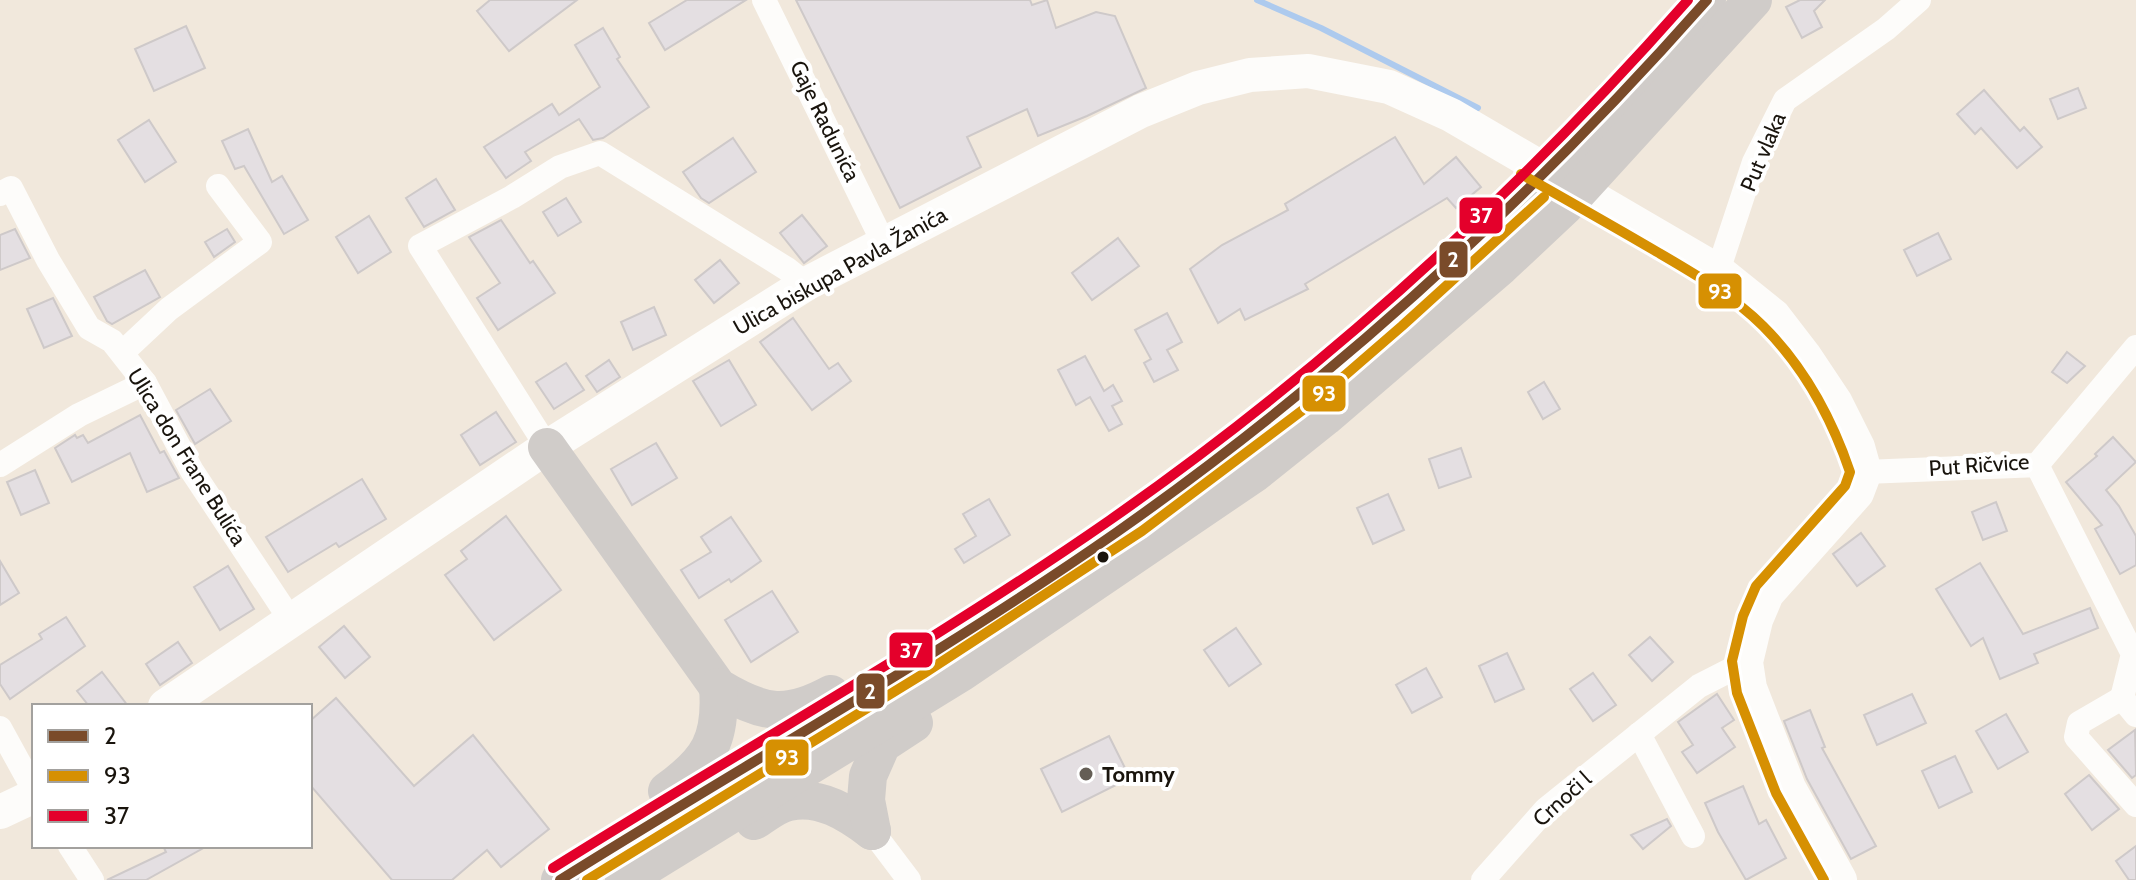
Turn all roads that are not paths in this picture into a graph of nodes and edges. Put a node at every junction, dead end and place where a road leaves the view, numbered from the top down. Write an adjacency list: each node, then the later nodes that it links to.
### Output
1 (764, 0): 8 (street, Gaje Radunića)
2 (1707, 0): 5 (main road)
3 (1753, 0): 5 (main road)
4 (1919, 0): 9 (street, Put vlaka)
5 (1557, 178): 8 (street, Ulica biskupa Pavla Žanića); 9 (street, Ulica biskupa Pavla Žanića); 19 (main road); 21 (main road)
6 (218, 186): 12 (street)
7 (0, 194): 12 (street, Ulica don Frane Bulića)
8 (884, 244): 10 (street, Ulica biskupa Pavla Žanića)
9 (1718, 271): 17 (street, Ulica biskupa Pavla Žanića)
10 (806, 284): 14 (street, Ulica biskupa Pavla Žanića); 14 (street)
11 (2136, 347): 16 (street, Put Ričvice)
12 (122, 353): 13 (street, Ulica don Frane Bulića)
13 (145, 383): 15 (street); 18 (street, Ulica don Frane Bulića)
14 (547, 447): 18 (street, Ulica biskupa Pavla Žanića); 22 (main road)
15 (0, 465)
16 (2037, 465): 17 (street, Put Ričvice); 24 (street)
17 (1865, 472): 20 (street)
18 (290, 619): 23 (street, Ulica biskupa Pavla Žanića)
19 (916, 662): 22 (main road); 31 (main road)
20 (1746, 662): 26 (street, Crnoči l); 41 (street)
21 (962, 672): 32 (main road); 33 (main road)
22 (718, 687): 31 (main road)
23 (168, 704)
24 (2129, 706): 29 (street)
25 (0, 728): 27 (street)
26 (1639, 734): 34 (street); 36 (street, Crnoči l)
27 (32, 789)
28 (32, 794): 30 (street)
29 (2136, 805)
30 (0, 812)
31 (641, 829): 38 (main road)
32 (872, 831): 33 (main road); 40 (street)
33 (695, 836): 39 (main road)
34 (1693, 836)
35 (71, 848): 37 (street)
36 (1491, 877)
37 (92, 880)
38 (560, 880)
39 (624, 880)
40 (909, 880)
41 (1840, 880)

